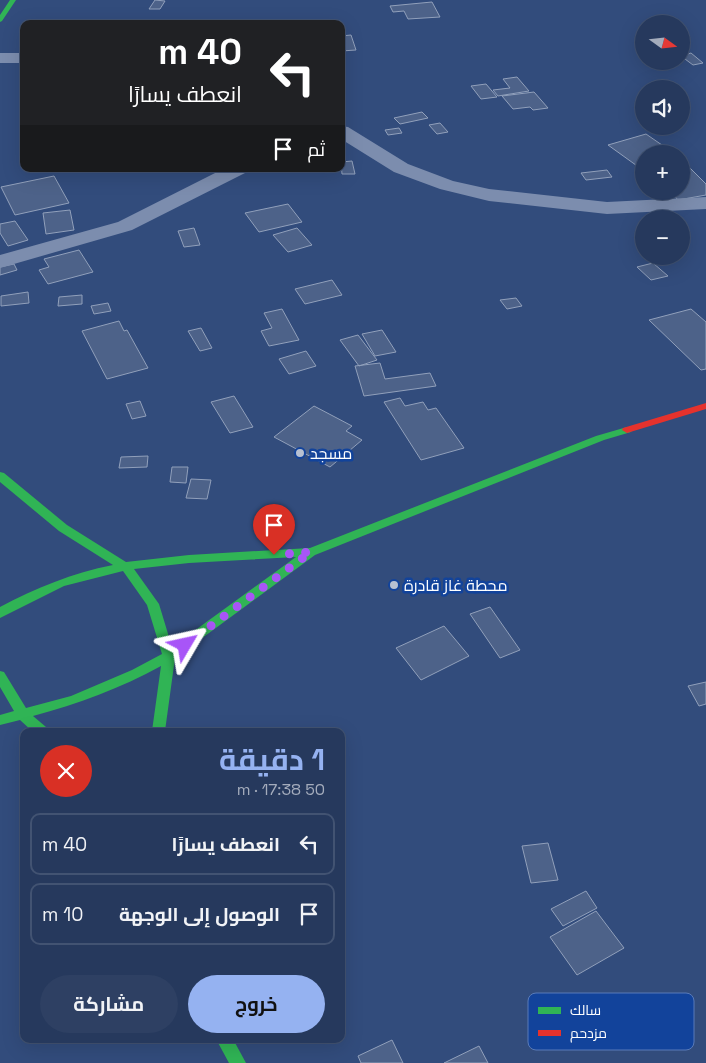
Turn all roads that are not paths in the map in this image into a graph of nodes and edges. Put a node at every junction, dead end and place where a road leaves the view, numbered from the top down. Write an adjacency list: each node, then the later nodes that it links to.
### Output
1 (13, 0): 2 (main road)
2 (0, 20)
3 (0, 58): 4 (street)
4 (20, 58)
5 (345, 133): 7 (street)
6 (232, 172): 8 (street)
7 (706, 203)
8 (0, 262)
9 (706, 406): 11 (main road)
10 (0, 476): 12 (main road)
11 (311, 552): 12 (main road); 14 (main road)
12 (127, 568): 13 (main road); 14 (main road)
13 (0, 613)
14 (169, 656): 16 (main road); 19 (main road)
15 (0, 676): 16 (main road)
16 (23, 715): 17 (main road); 18 (main road)
17 (0, 720)
18 (38, 728)
19 (159, 728)
20 (226, 1043): 21 (main road)
21 (238, 1063)

